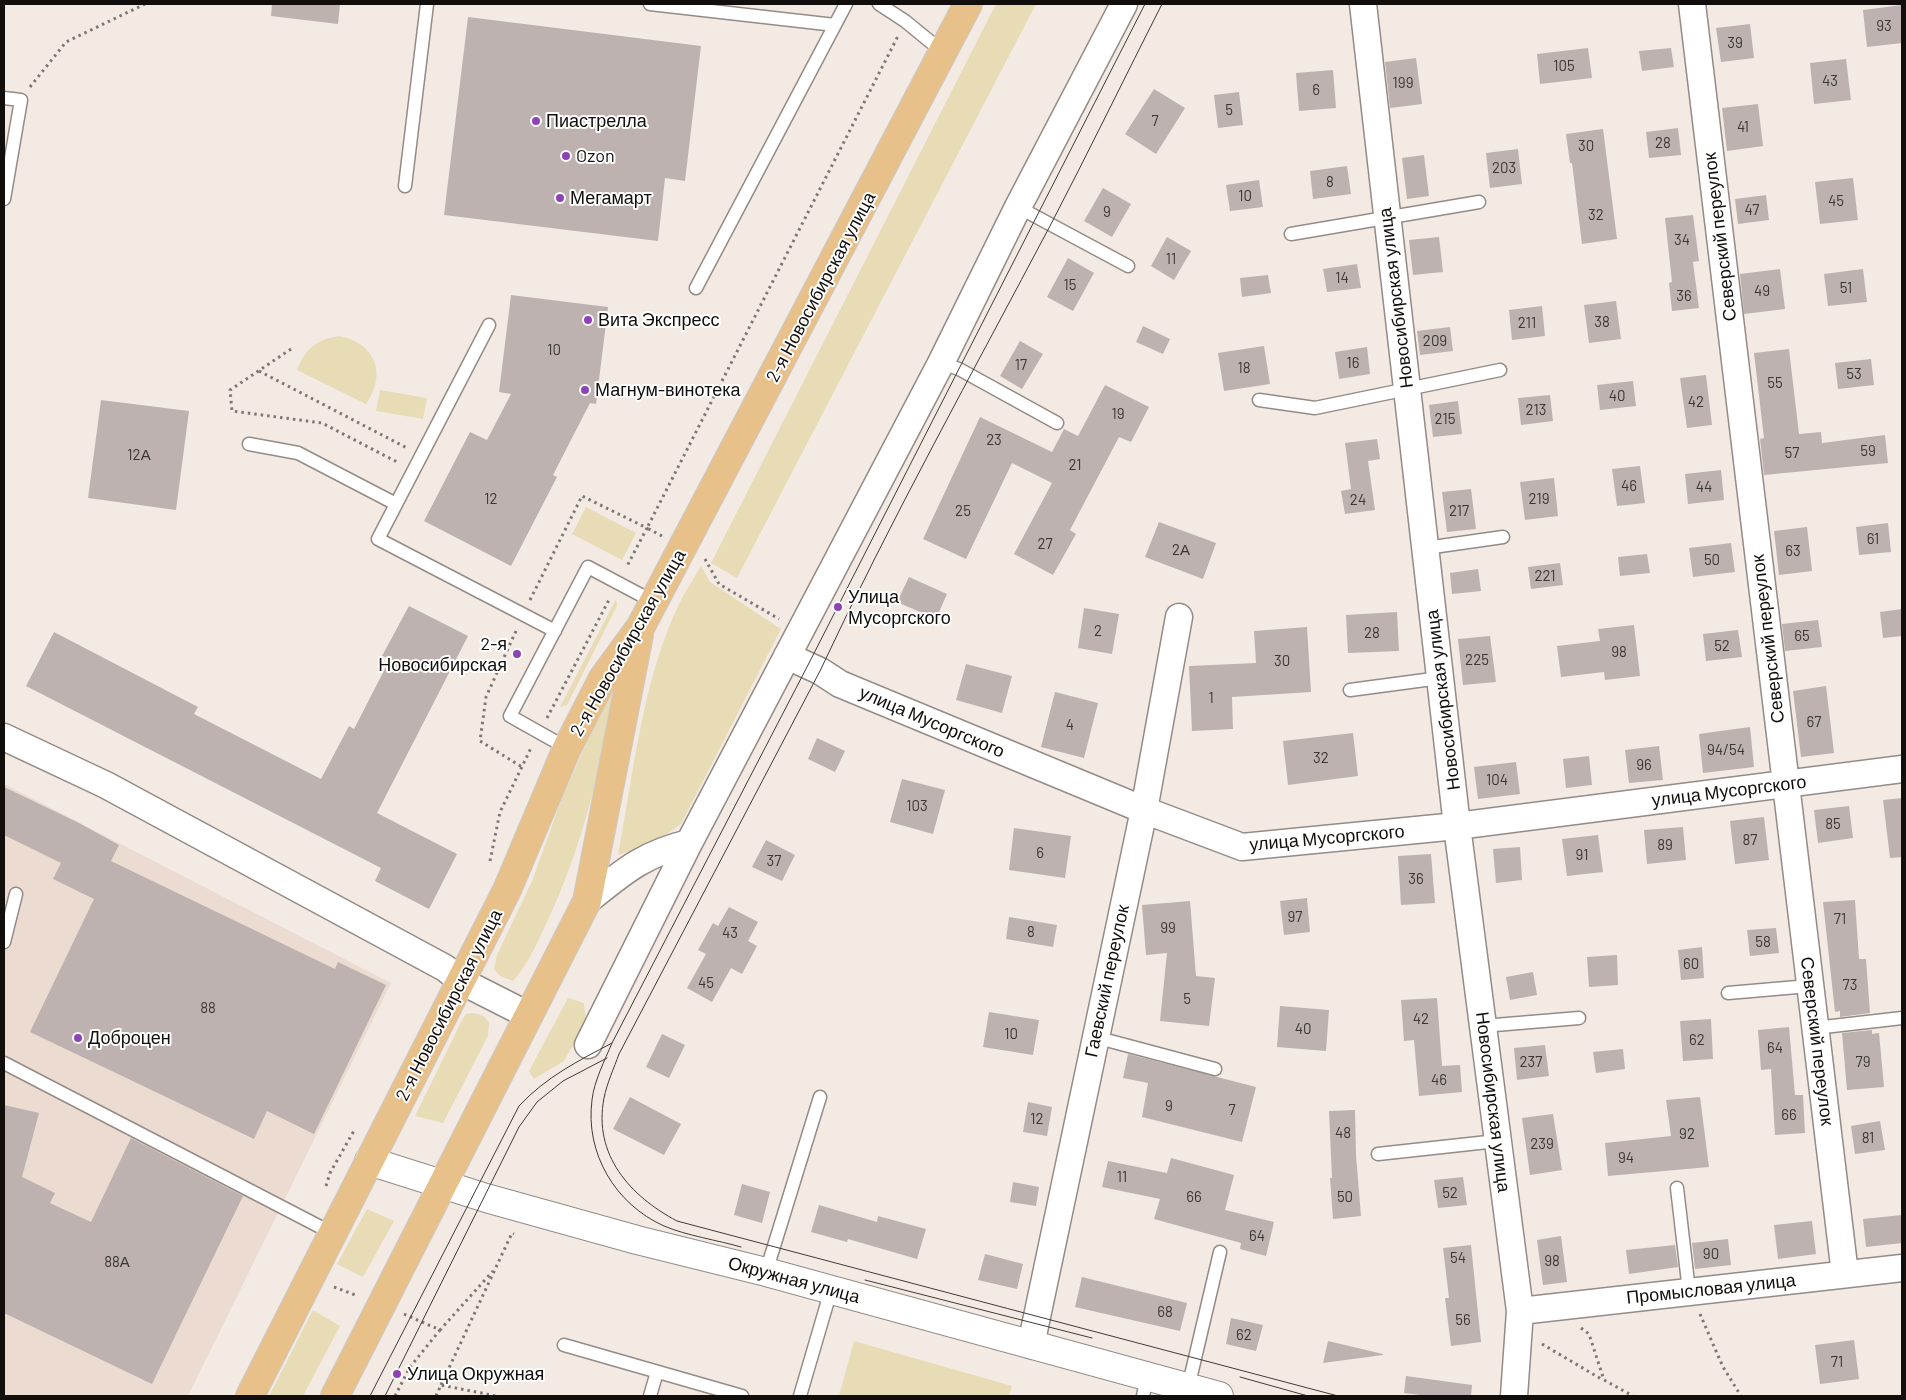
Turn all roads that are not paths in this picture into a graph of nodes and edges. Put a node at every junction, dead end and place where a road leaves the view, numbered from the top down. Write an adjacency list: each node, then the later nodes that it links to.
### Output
1 (427, 4): 12 (lane)
2 (650, 4): 9 (lane)
3 (846, 4): 9 (lane)
4 (879, 4): 10 (lane)
5 (968, 4): 10 (main road, 2-я Новосибирская улица)
6 (1124, 4): 15 (street)
7 (1362, 4): 16 (street, Новосибирская улица)
8 (1692, 4): 40 (street, Северский переулок)
9 (834, 25): 19 (lane)
10 (943, 52): 30 (main road, 2-я Новосибирская улица)
11 (4, 98): 13 (lane)
12 (405, 186)
13 (4, 199)
14 (1479, 202): 16 (lane)
15 (1018, 207): 18 (lane); 21 (street)
16 (1387, 218): 17 (lane); 23 (street, Новосибирская улица)
17 (1291, 234)
18 (1128, 266)
19 (696, 288)
20 (489, 325): 27 (lane)
21 (941, 363): 25 (lane); 34 (street)
22 (1500, 370): 23 (lane)
23 (1407, 389): 24 (lane); 29 (street, Новосибирская улица)
24 (1258, 400)
25 (1057, 423)
26 (249, 444): 27 (lane)
27 (396, 504): 33 (lane)
28 (1503, 537): 29 (lane)
29 (1426, 548): 35 (street, Новосибирская улица)
30 (654, 602): 32 (main road, 2-я Новосибирская улица); 33 (lane)
31 (1179, 617): 41 (street, Гаевский переулок)
32 (641, 626): 38 (main road, 2-я Новосибирская улица); 45 (main road)
33 (555, 631): 38 (lane)
34 (787, 656): 41 (street, улица Мусоргского); 43 (street)
35 (1440, 678): 36 (lane); 42 (street, Новосибирская улица)
36 (1350, 690)
37 (4, 737): 47 (street)
38 (567, 748): 47 (main road, 2-я Новосибирская улица)
39 (1902, 770): 40 (street, улица Мусоргского)
40 (1785, 784): 42 (street, улица Мусоргского); 48 (street, Северский переулок)
41 (1144, 810): 42 (street, улица Мусоргского); 55 (street, Гаевский переулок)
42 (1458, 826): 53 (street, Новосибирская улица)
43 (689, 843): 45 (street); 56 (street)
44 (16, 894): 46 (lane)
45 (587, 901): 50 (main road)
46 (4, 942)
47 (461, 980): 50 (street); 62 (main road, 2-я Новосибирская улица)
48 (1809, 986): 49 (lane); 54 (street, Северский переулок)
49 (1728, 993)
50 (528, 1015): 63 (main road)
51 (1579, 1018): 53 (lane)
52 (1902, 1018): 54 (lane)
53 (1483, 1026): 60 (street, Новосибирская улица)
54 (1815, 1028): 69 (street, Северский переулок)
55 (1095, 1037): 58 (lane); 74 (street, Гаевский переулок)
56 (588, 1046)
57 (4, 1063): 65 (lane)
58 (1215, 1069)
59 (820, 1097): 68 (lane)
60 (1497, 1140): 61 (lane); 72 (street, Новосибирская улица)
61 (1378, 1154)
62 (369, 1161): 63 (main road, Окружная улица); 65 (main road, 2-я Новосибирская улица)
63 (445, 1184): 68 (main road, Окружная улица); 75 (main road)
64 (1676, 1188): 71 (lane)
65 (332, 1233): 79 (main road, 2-я Новосибирская улица)
66 (1220, 1252): 78 (lane)
67 (1902, 1268): 69 (street, Промысловая улица)
68 (766, 1272): 70 (main road, Окружная улица)
69 (1845, 1274): 71 (street, Промысловая улица)
70 (831, 1290): 74 (main road, Окружная улица); 84 (lane)
71 (1689, 1291): 72 (street, Промысловая улица)
72 (1520, 1311): 86 (street, Новосибирская улица)
73 (564, 1345): 76 (lane)
74 (1031, 1345): 77 (main road, Окружная улица)
75 (354, 1361): 80 (main road); 81 (lane)
76 (657, 1372): 82 (lane); 83 (lane)
77 (1145, 1387): 78 (main road, Окружная улица)
78 (1188, 1388): 85 (main road, Окружная улица)
79 (250, 1396)
80 (335, 1396)
81 (348, 1396)
82 (650, 1396)
83 (742, 1396)
84 (800, 1396)
85 (1219, 1396)
86 (1514, 1396)

